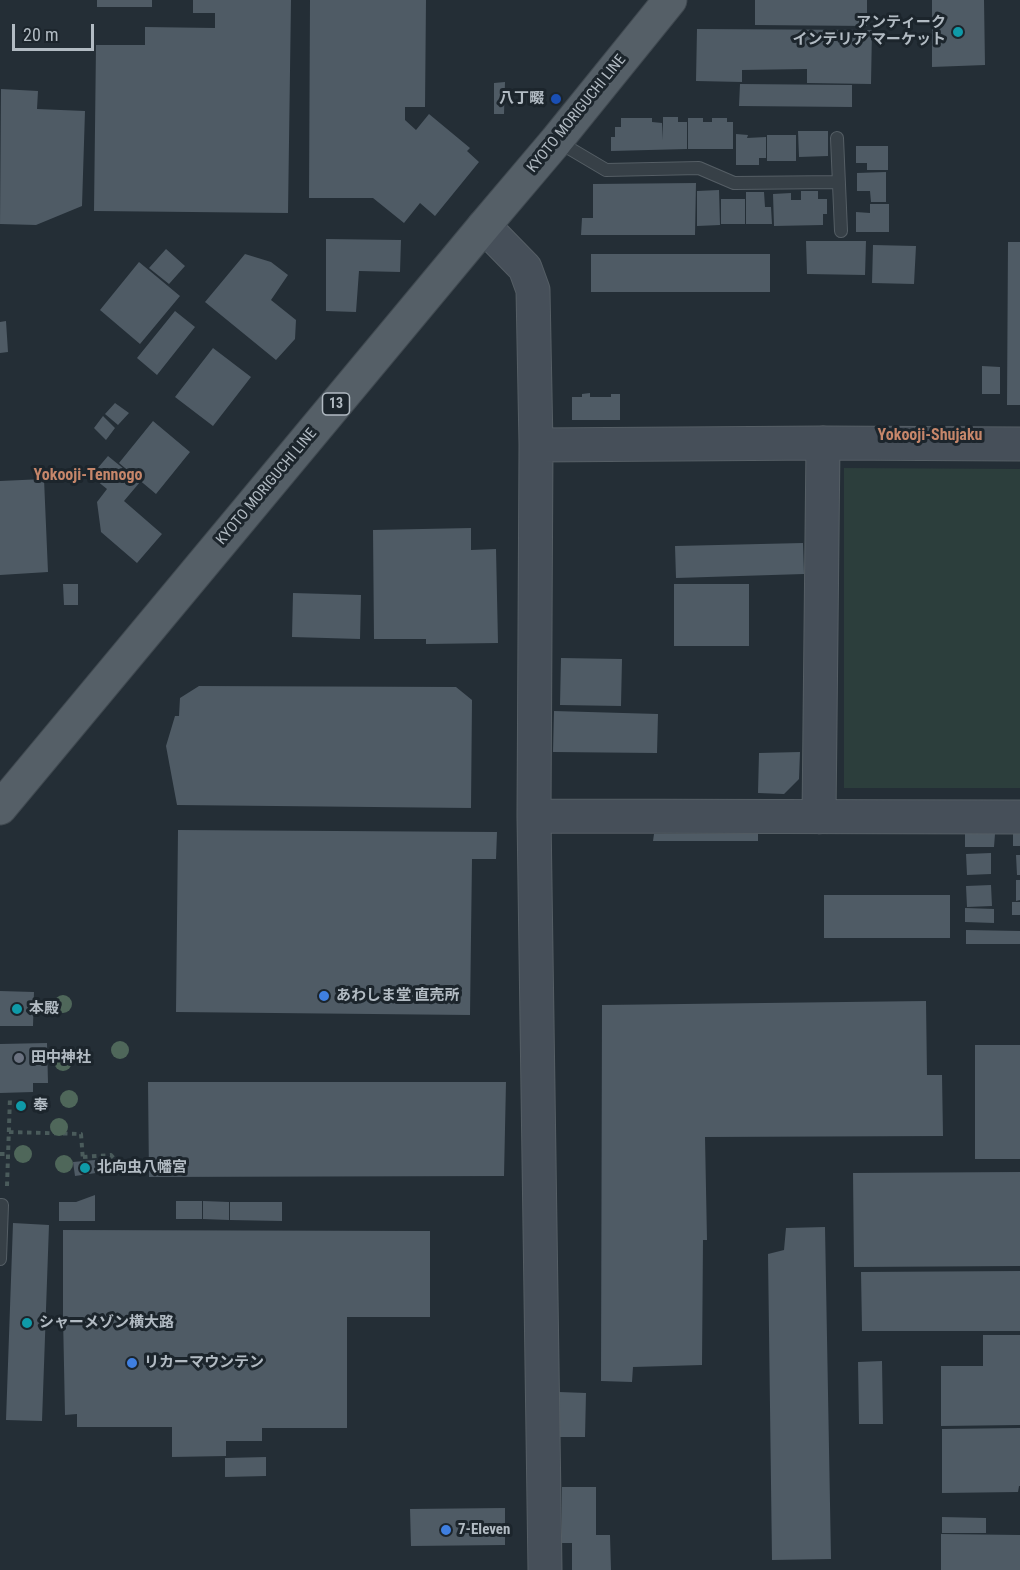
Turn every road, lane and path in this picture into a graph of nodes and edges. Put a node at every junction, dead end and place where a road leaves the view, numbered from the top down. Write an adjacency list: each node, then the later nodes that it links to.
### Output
1 (670, 0): 3 (main road, KYOTO MORIGUCHI LINE / 13)
2 (837, 138): 4 (lane)
3 (556, 141): 4 (lane); 5 (main road, KYOTO MORIGUCHI LINE / 13)
4 (839, 182): 6 (lane)
5 (484, 226): 9 (street); 10 (main road, KYOTO MORIGUCHI LINE / 13)
6 (841, 231)
7 (823, 442): 8 (street); 9 (street); 12 (street)
8 (1020, 444)
9 (536, 445): 11 (street)
10 (0, 808)
11 (534, 816): 12 (street); 21 (street)
12 (819, 817): 13 (street)
13 (1020, 817)
14 (10, 1097): 15 (path)
15 (9, 1132): 17 (path); 18 (path)
16 (0, 1154): 17 (path)
17 (8, 1154): 19 (path)
18 (119, 1164)
19 (1, 1205): 20 (lane)
20 (0, 1259)
21 (545, 1570)

